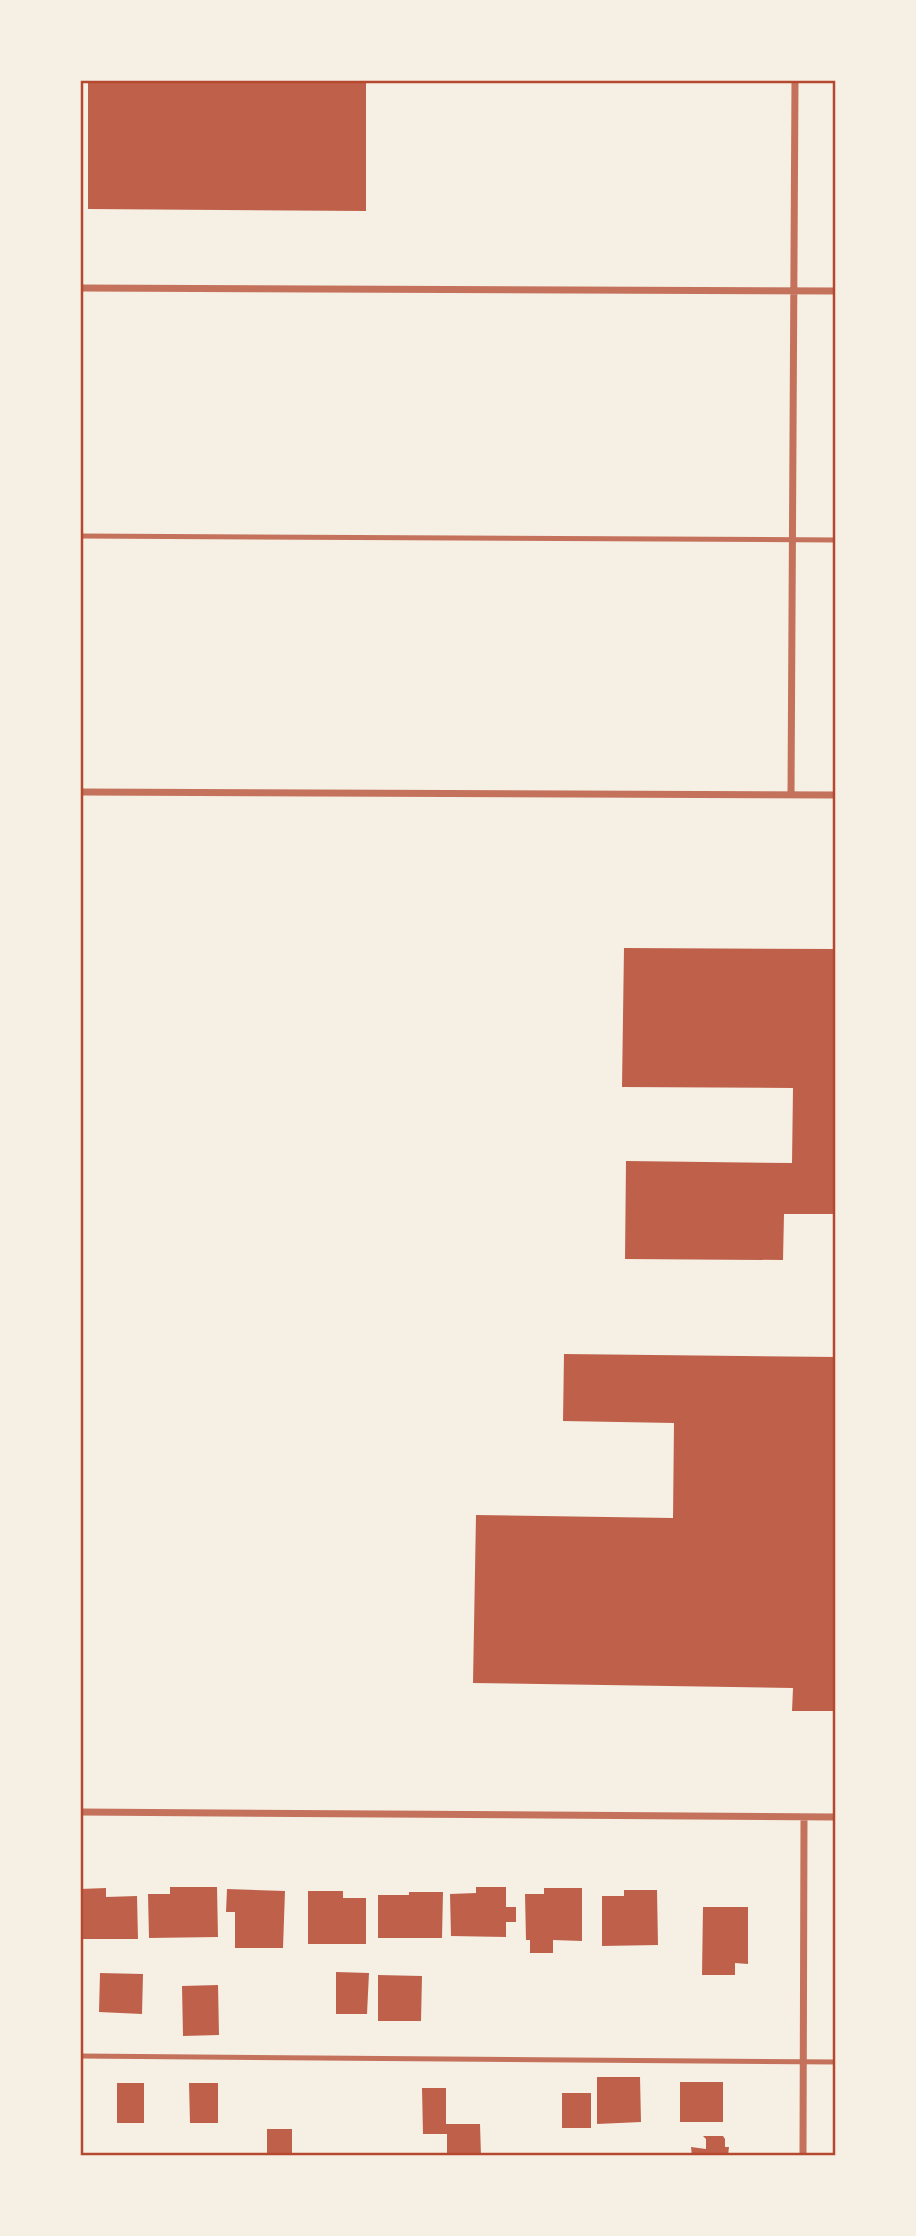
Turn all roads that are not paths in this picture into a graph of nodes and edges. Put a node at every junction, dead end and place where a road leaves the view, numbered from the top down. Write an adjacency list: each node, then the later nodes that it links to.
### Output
1 (795, 80): 3 (street)
2 (80, 288): 3 (street)
3 (795, 291): 4 (street); 6 (street)
4 (835, 291)
5 (80, 536): 6 (lane)
6 (792, 540): 7 (lane); 9 (street)
7 (835, 540)
8 (80, 792): 9 (street)
9 (792, 795): 10 (street)
10 (835, 795)
11 (80, 1812): 12 (street)
12 (804, 1817): 13 (street); 15 (street)
13 (835, 1817)
14 (80, 2056): 15 (lane)
15 (804, 2060): 16 (lane); 17 (street)
16 (835, 2062)
17 (803, 2155)

